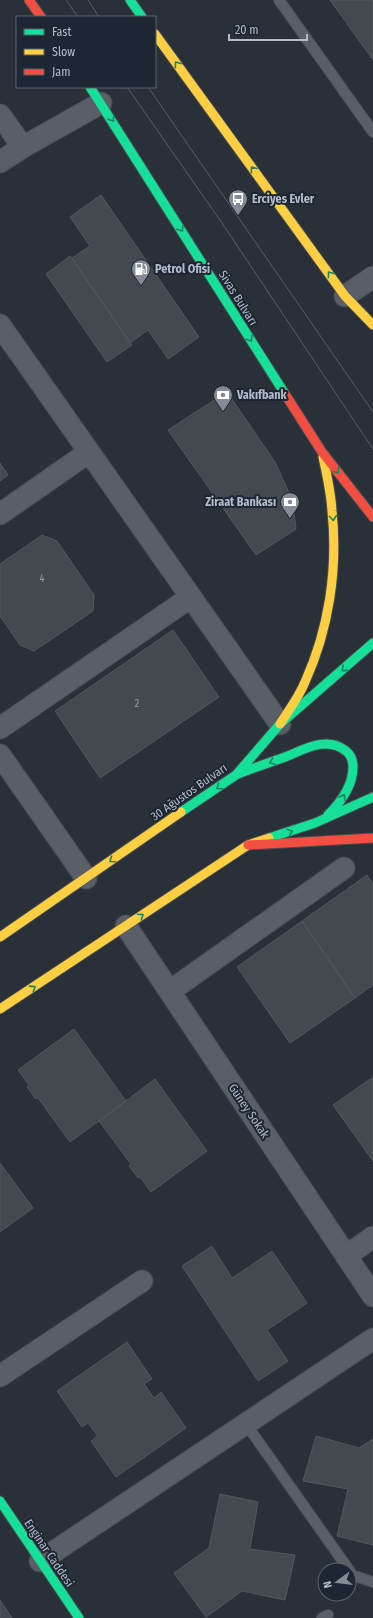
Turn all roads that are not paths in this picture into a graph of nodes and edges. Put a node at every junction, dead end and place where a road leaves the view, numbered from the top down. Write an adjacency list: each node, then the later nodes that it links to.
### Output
1 (29, 0): 4 (main road)
2 (130, 0): 5 (main road)
3 (279, 0): 9 (lane)
4 (39, 16)
5 (141, 16)
6 (156, 35): 13 (main road, one-way to 6)
7 (95, 95): 10 (street); 17 (main road, Sivas Bulvarı, one-way to 17)
8 (0, 115): 10 (street)
9 (373, 132)
10 (23, 147): 11 (street)
11 (0, 162)
12 (373, 276): 13 (street)
13 (345, 296): 14 (main road)
14 (373, 325)
15 (1, 329): 16 (street)
16 (89, 452): 18 (street); 20 (street)
17 (322, 452): 19 (main road, Sivas Bulvarı, one-way to 19); 22 (main road, one-way to 22)
18 (0, 514)
19 (373, 517)
20 (191, 597): 22 (street); 23 (street)
21 (373, 644): 22 (main road, 30 Ağustos Bulvarı, one-way to 22)
22 (280, 724): 25 (main road, 30 Ağustos Bulvarı)
23 (0, 728)
24 (0, 755): 31 (street)
25 (236, 775): 27 (main road, one-way to 25); 31 (main road, 30 Ağustos Bulvarı, one-way to 31)
26 (373, 797): 27 (main road)
27 (315, 823): 29 (main road, one-way to 27)
28 (373, 838): 29 (main road)
29 (248, 845): 32 (main road, one-way to 29)
30 (344, 868): 34 (street)
31 (86, 878): 33 (main road, 30 Ağustos Bulvarı)
32 (126, 926): 34 (street, Güney Sokak); 35 (main road, one-way to 32)
33 (0, 938)
34 (170, 991): 37 (street, Güney Sokak)
35 (0, 1009)
36 (373, 1237): 37 (street)
37 (346, 1256): 39 (street, Güney Sokak)
38 (142, 1281): 41 (street)
39 (373, 1296)
40 (373, 1339): 42 (street)
41 (0, 1376)
42 (246, 1424): 44 (street); 45 (lane)
43 (0, 1501): 44 (main road, Enginar Caddesi)
44 (40, 1561): 48 (main road, Enginar Caddesi)
45 (343, 1562)
46 (357, 1577): 47 (lane)
47 (373, 1582)
48 (79, 1618)

